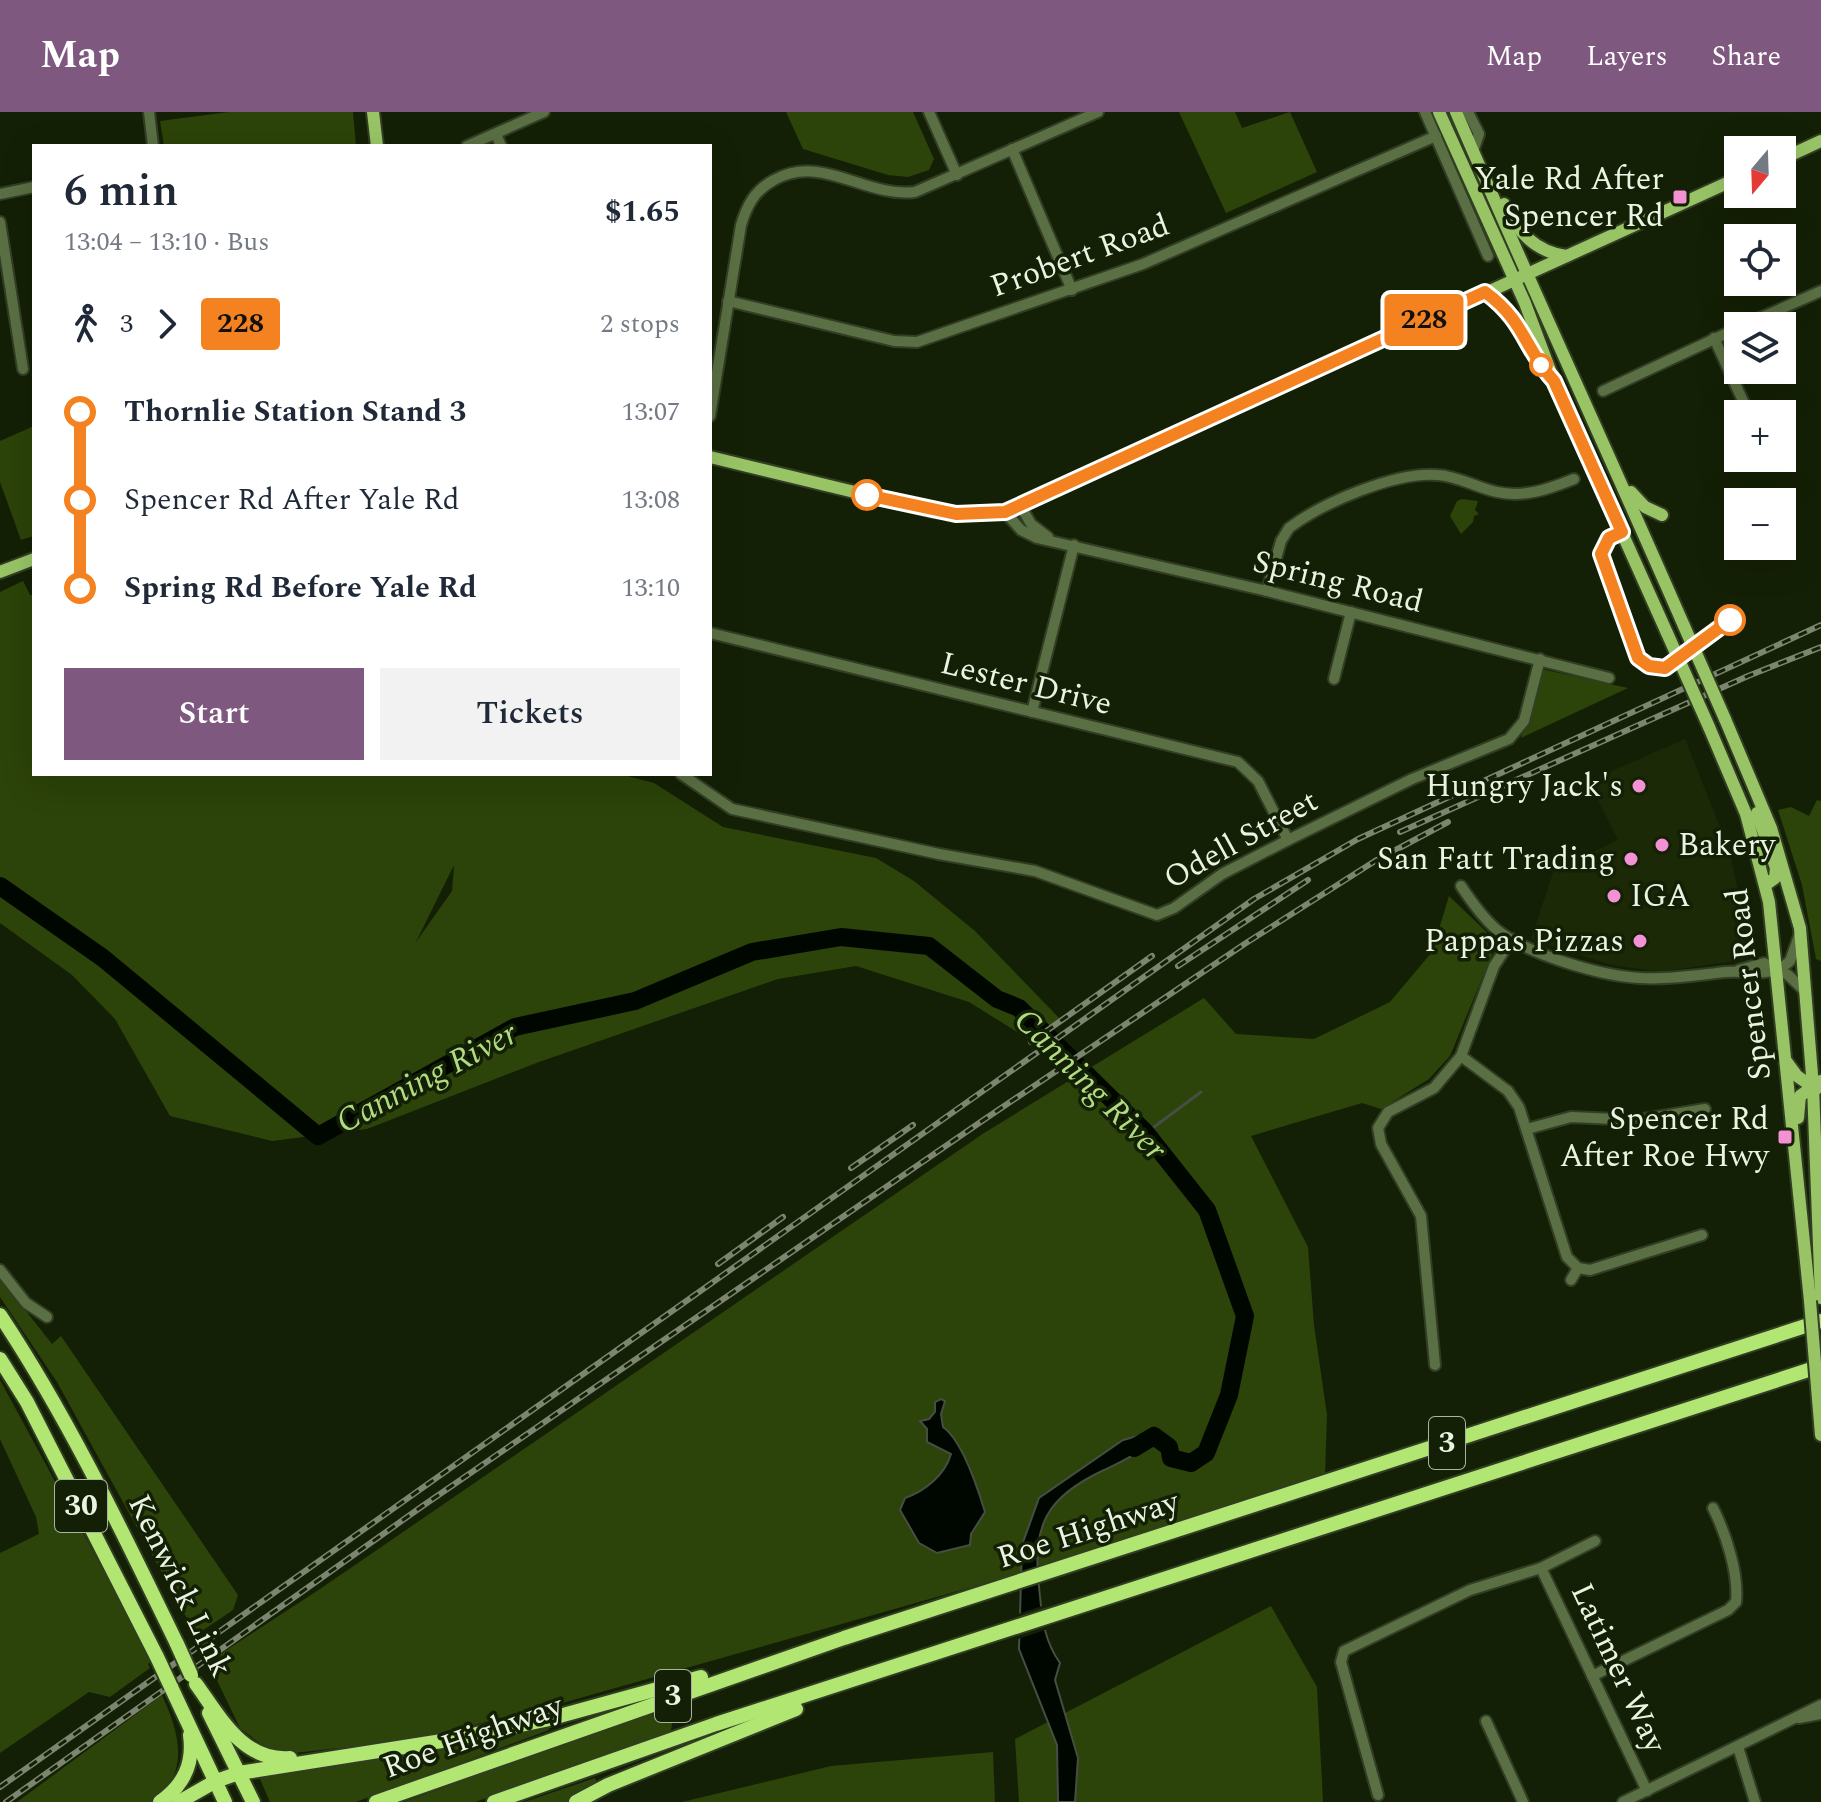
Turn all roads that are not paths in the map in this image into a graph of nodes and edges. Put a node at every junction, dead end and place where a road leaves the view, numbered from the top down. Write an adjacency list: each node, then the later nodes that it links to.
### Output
1 (149, 112): 13 (street)
2 (373, 112): 14 (main road)
3 (544, 112): 10 (street)
4 (929, 112): 20 (street)
5 (1098, 112): 17 (street)
6 (1425, 112): 11 (street)
7 (1439, 112): 29 (main road, Spencer Road)
8 (1456, 112): 18 (main road, Spencer Road)
9 (1468, 112): 18 (street, Spencer Road)
10 (496, 134): 15 (street); 16 (street)
11 (1436, 136): 26 (street); 30 (street, Probert Road)
12 (1821, 141): 19 (main road)
13 (153, 144)
14 (377, 144)
15 (472, 144)
16 (500, 144)
17 (1012, 149): 20 (street); 30 (street)
18 (1473, 152): 21 (main road, Spencer Road)
19 (1796, 153)
20 (957, 175): 33 (street)
21 (1484, 175): 27 (main road); 28 (main road, Spencer Road)
22 (1724, 184): 27 (main road)
23 (32, 187): 24 (street)
24 (0, 194)
25 (0, 222): 37 (street)
26 (1488, 256)
27 (1566, 256): 28 (main road)
28 (1527, 273): 29 (main road); 42 (main road, Spencer Road)
29 (1513, 279): 32 (main road); 38 (main road, Spencer Road)
30 (1072, 290): 33 (street, Probert Road)
31 (1821, 291): 34 (street)
32 (1485, 292): 38 (main road); 45 (main road)
33 (728, 301): 41 (street)
34 (1774, 312)
35 (1724, 334): 36 (street)
36 (1714, 338): 39 (street); 40 (street)
37 (23, 369)
38 (1554, 381): 62 (main road, Spencer Road, bridge)
39 (1603, 391)
40 (1743, 400)
41 (712, 403)
42 (1593, 424): 47 (main road); 60 (main road, Spencer Road, bridge)
43 (712, 457): 46 (main road)
44 (1574, 479): 52 (street)
45 (1020, 505): 46 (main road); 48 (street, Spring Road)
46 (1005, 512): 48 (street, Spring Road)
47 (1662, 515)
48 (1054, 540): 49 (street, Spring Road)
49 (1074, 545): 52 (street, Spring Road); 58 (street)
50 (32, 560): 51 (main road)
51 (0, 572)
52 (1267, 591): 53 (street, Spring Road)
53 (1351, 612): 55 (street, Spring Road); 57 (street)
54 (712, 633): 58 (street, Lester Drive)
55 (1540, 659): 56 (street, Spring Road); 61 (street, Odell Street)
56 (1609, 678)
57 (1334, 679)
58 (1032, 712): 61 (street, Lester Drive)
59 (684, 776): 61 (street, Odell Street)
60 (1754, 785): 62 (main road); 64 (main road, Spencer Road)
61 (1288, 840)
62 (1765, 885): 66 (main road, Spencer Road)
63 (1461, 886): 65 (street)
64 (1800, 928): 66 (street); 67 (main road, Spencer Road)
65 (1512, 939): 66 (street); 68 (street)
66 (1777, 970): 67 (street); 69 (main road, Spencer Road)
67 (1806, 992): 70 (main road, Spencer Road)
68 (1461, 1056): 72 (street); 83 (street)
69 (1785, 1059): 70 (main road); 73 (main road, Spencer Road)
70 (1818, 1087): 73 (main road); 78 (main road, Spencer Road)
71 (1705, 1109): 72 (street)
72 (1527, 1129): 75 (street)
73 (1801, 1196): 78 (main road, Spencer Road)
74 (1702, 1235): 75 (street)
75 (1578, 1268): 77 (street)
76 (0, 1270): 80 (street)
77 (1571, 1280)
78 (1817, 1299): 85 (main road, Spencer Road, bridge)
79 (0, 1315): 91 (highway, Kenwick Link / 30, bridge)
80 (47, 1317)
81 (1821, 1321): 89 (highway, Roe Highway / 3)
82 (0, 1359): 97 (highway, Kenwick Link / 30, bridge)
83 (1435, 1365)
84 (1821, 1366): 92 (highway, 3)
85 (1821, 1435)
86 (1713, 1508): 90 (street)
87 (1595, 1541): 88 (street, Latimer Way)
88 (1541, 1568): 90 (street, Latimer Way); 103 (street, Latimer Way)
89 (844, 1638): 99 (highway); 108 (highway, Roe Highway / 3)
90 (1592, 1676): 102 (street, Latimer Way)
91 (193, 1679): 99 (highway); 100 (highway, Kenwick Link / 30)
92 (862, 1680): 109 (highway, 3); 110 (highway)
93 (1821, 1705): 95 (street)
94 (1821, 1714): 95 (street)
95 (1797, 1718): 98 (street)
96 (1486, 1721): 111 (street)
97 (188, 1723): 101 (highway, Kenwick Link / 30); 104 (highway)
98 (1738, 1747): 102 (street); 113 (street)
99 (354, 1753): 100 (highway)
100 (239, 1773): 101 (highway); 107 (highway, Kenwick Link / 30)
101 (216, 1781): 105 (highway); 106 (highway, Kenwick Link / 30)
102 (1647, 1791): 112 (street)
103 (1378, 1795)
104 (160, 1802)
105 (179, 1802)
106 (225, 1802)
107 (253, 1802)
108 (376, 1802)
109 (494, 1802)
110 (576, 1802)
111 (1523, 1802)
112 (1623, 1802)
113 (1755, 1802)

